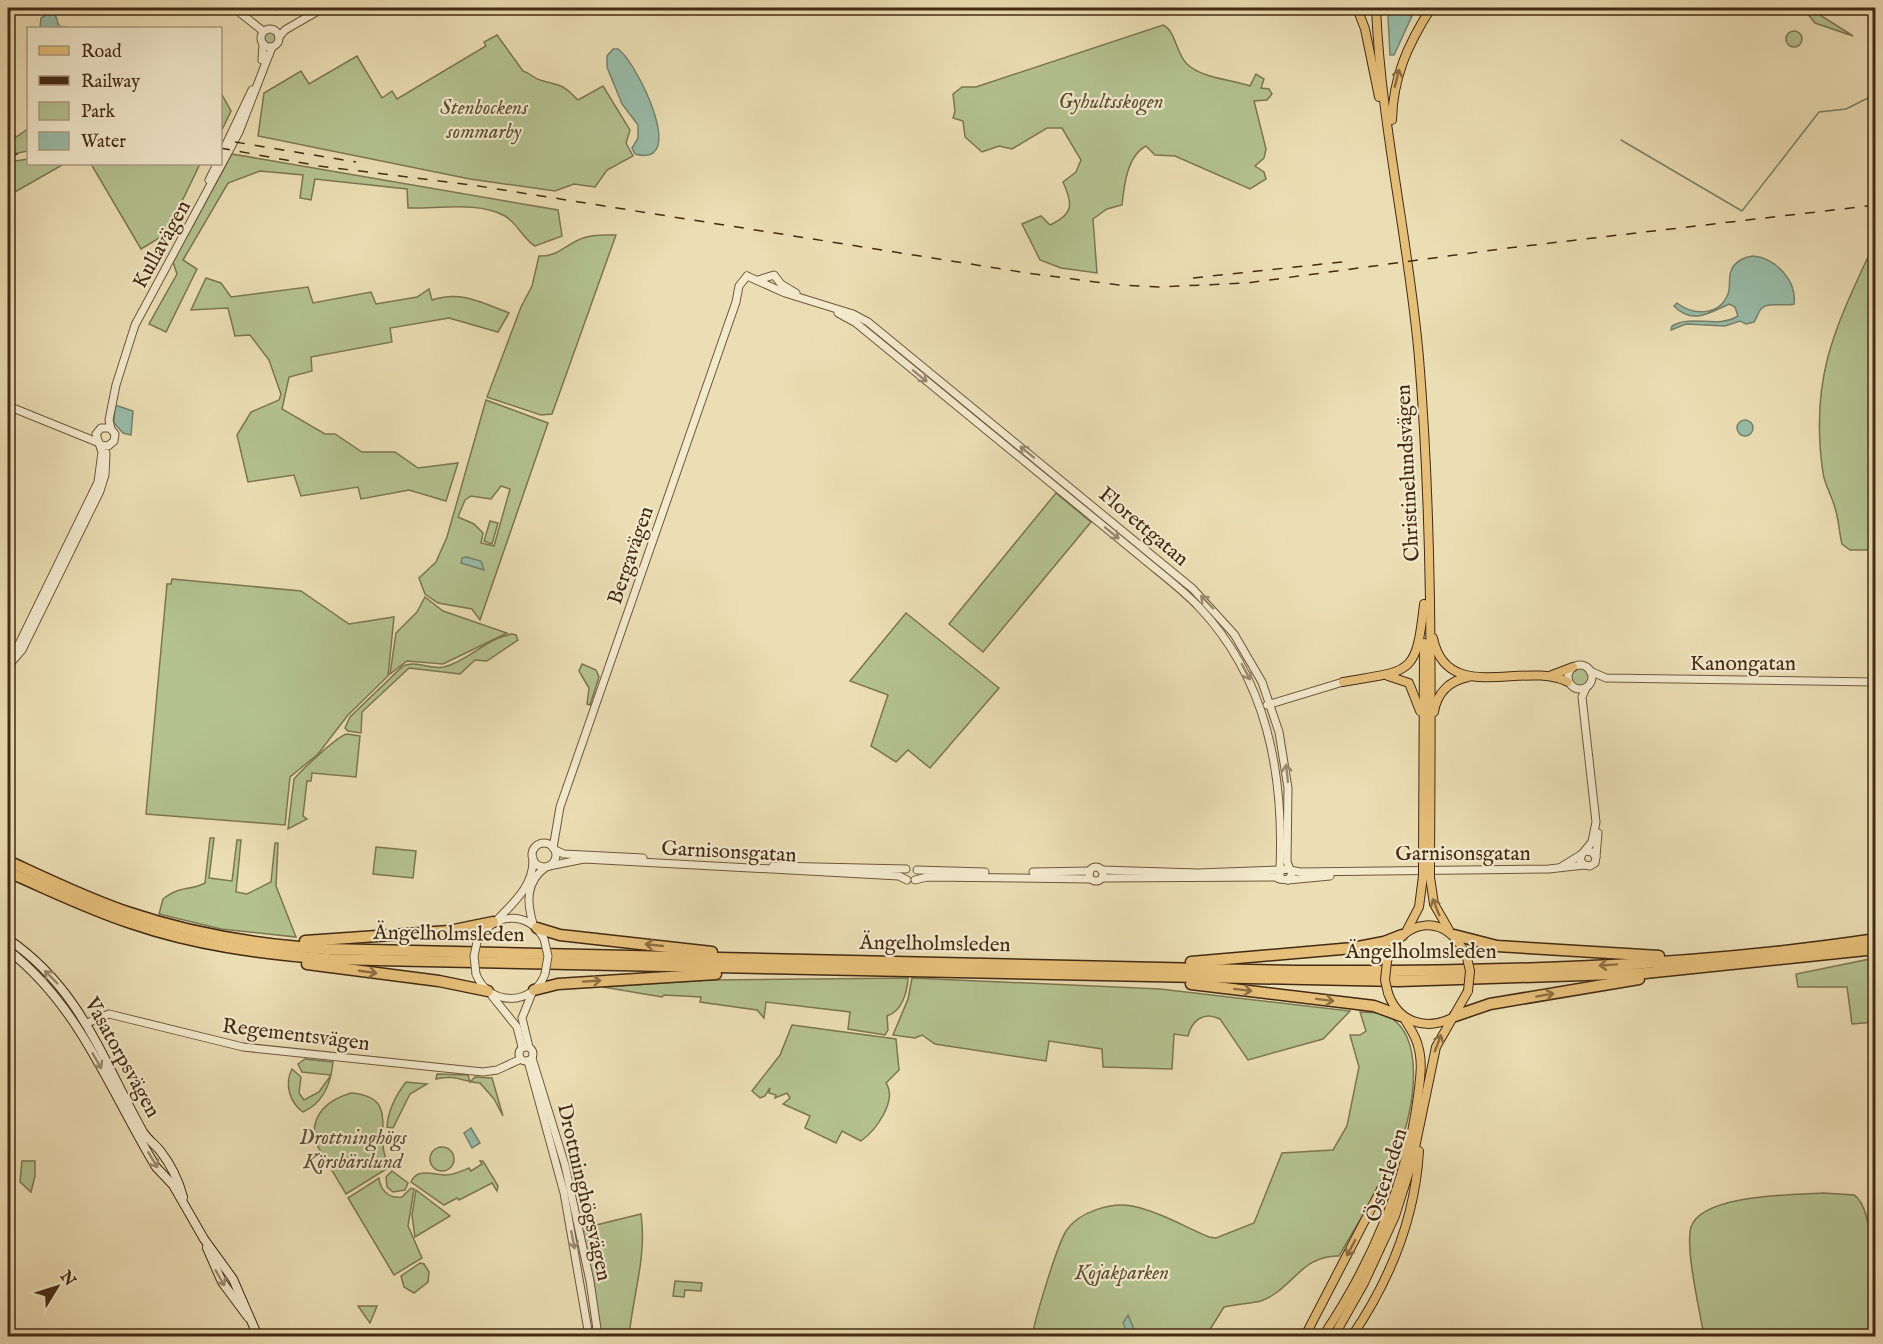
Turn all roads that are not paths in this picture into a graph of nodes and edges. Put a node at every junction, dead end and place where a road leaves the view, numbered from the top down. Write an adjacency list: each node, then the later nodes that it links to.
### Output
1 (234, 8): 8 (street)
2 (316, 8): 7 (street)
3 (323, 8): 9 (street, Kullavägen)
4 (1357, 8): 12 (main road)
5 (1374, 8): 12 (main road, Christinelundsvägen); 14 (main road, Christinelundsvägen)
6 (1431, 8): 14 (main road, one-way to 6)
7 (274, 29): 8 (street); 9 (street)
8 (263, 31): 10 (street)
9 (279, 37): 11 (street, Kullavägen)
10 (263, 44): 11 (street); 13 (street)
11 (272, 47): 15 (street, Kullavägen)
12 (1380, 102): 29 (main road, Christinelundsvägen)
13 (222, 153)
14 (1393, 157): 28 (main road, Christinelundsvägen)
15 (222, 162)
16 (216, 165): 24 (street, Kullavägen)
17 (220, 165): 25 (street, Kullavägen)
18 (747, 276): 19 (street, Florettgatan); 47 (street, Bergavägen)
19 (756, 280): 20 (street, Florettgatan); 20 (street)
20 (779, 286): 21 (street, Florettgatan)
21 (828, 307): 42 (street, Florettgatan, one-way to 21); 43 (street, Florettgatan, one-way to 43)
22 (8, 406): 23 (street)
23 (58, 425): 24 (street); 26 (street)
24 (100, 428): 25 (street); 26 (street, Kullavägen)
25 (111, 429): 27 (street, Kullavägen)
26 (98, 443): 27 (street); 30 (street)
27 (110, 445): 31 (street)
28 (1430, 584): 35 (main road); 45 (main road, Christinelundsvägen)
29 (1424, 604): 34 (main road); 46 (main road, Christinelundsvägen)
30 (8, 660)
31 (8, 666)
32 (1573, 667): 33 (street); 36 (main road); 40 (street)
33 (1590, 671): 37 (street, Kanongatan); 41 (street)
34 (1384, 676): 38 (main road); 46 (main road)
35 (1478, 676): 36 (main road); 45 (main road)
36 (1549, 676): 40 (main road)
37 (1610, 678): 39 (street, Kanongatan); 41 (street, Kanongatan)
38 (1342, 682): 42 (street)
39 (1875, 682)
40 (1569, 683): 41 (street); 44 (street)
41 (1587, 687): 44 (street)
42 (1271, 704): 43 (street); 63 (street, Florettgatan, one-way to 42)
43 (1261, 707): 62 (street, Florettgatan)
44 (1585, 717): 48 (street)
45 (1430, 748): 55 (main road, Christinelundsvägen)
46 (1424, 768): 55 (main road, Christinelundsvägen)
47 (556, 819): 49 (street, Bergavägen); 50 (street, Bergavägen)
48 (1596, 822): 51 (street); 52 (street)
49 (541, 844): 50 (street); 53 (street)
50 (554, 849): 57 (street); 59 (street, Garnisonsgatan)
51 (1584, 853): 52 (street); 56 (street); 58 (street, Garnisonsgatan)
52 (1596, 857): 56 (street, Garnisonsgatan)
53 (533, 858): 57 (street); 73 (street)
54 (8, 861): 72 (highway, Ängelholmsleden)
55 (1426, 865): 67 (main road, Christinelundsvägen, bridge)
56 (1584, 865): 58 (street, Garnisonsgatan)
57 (548, 866): 68 (street, Garnisonsgatan); 74 (street)
58 (1558, 868): 64 (street, Garnisonsgatan)
59 (906, 869): 60 (street, Garnisonsgatan); 68 (street)
60 (917, 870): 61 (street, Garnisonsgatan); 70 (street)
61 (1090, 870): 66 (street, Garnisonsgatan); 69 (street)
62 (1280, 870): 63 (street, Garnisonsgatan); 66 (street, Garnisonsgatan); 71 (street)
63 (1290, 870): 64 (street, Garnisonsgatan); 71 (street)
64 (1368, 870): 71 (street, Garnisonsgatan)
65 (8, 872): 79 (highway, Ängelholmsleden)
66 (1102, 874): 69 (street, Garnisonsgatan); 71 (street, Garnisonsgatan)
67 (1426, 877): 75 (main road, Christinelundsvägen); 76 (main road, Christinelundsvägen, one-way to 67)
68 (907, 879): 70 (street, Garnisonsgatan)
69 (1090, 879): 70 (street, Garnisonsgatan)
70 (915, 880)
71 (1284, 880)
72 (124, 911): 73 (highway); 83 (highway, Ängelholmsleden)
73 (494, 921): 74 (street); 89 (street, bridge)
74 (535, 926): 83 (highway, one-way to 74); 88 (street, bridge)
75 (1404, 933): 76 (main road); 84 (highway); 90 (main road, bridge)
76 (1452, 934): 82 (highway); 91 (main road, bridge)
77 (8, 939): 92 (main road, Vasatorpsvägen, one-way to 77)
78 (1875, 939): 82 (highway, Ängelholmsleden)
79 (228, 948): 86 (highway, Ängelholmsleden); 89 (highway, one-way to 89)
80 (1875, 949): 85 (highway, Ängelholmsleden)
81 (8, 950): 95 (main road, Vasatorpsvägen, one-way to 95)
82 (1704, 958): 84 (highway, Ängelholmsleden, one-way to 84)
83 (775, 959): 84 (highway, Ängelholmsleden)
84 (1083, 966)
85 (1725, 966): 87 (highway, Ängelholmsleden); 91 (highway, one-way to 85)
86 (804, 969): 87 (highway, Ängelholmsleden); 88 (highway, one-way to 86)
87 (1143, 977): 90 (highway, one-way to 90)
88 (533, 991): 89 (street); 93 (street, Drottninghögsvägen)
89 (489, 992): 93 (street, Drottninghögsvägen)
90 (1403, 1017): 91 (main road); 94 (main road, Österleden)
91 (1454, 1017): 94 (main road, Österleden, one-way to 91)
92 (87, 1023): 93 (street, Regementsvägen); 95 (main road, Vasatorpsvägen)
93 (525, 1054): 99 (street, Drottninghögsvägen, one-way to 99); 100 (street, Drottninghögsvägen)
94 (1417, 1124): 97 (main road, Österleden); 101 (main road, one-way to 101); 104 (main road)
95 (186, 1207): 96 (main road, Vasatorpsvägen)
96 (204, 1239): 98 (main road, Vasatorpsvägen); 98 (main road, Vasatorpsvägen, one-way to 98)
97 (1358, 1287): 102 (main road, Österleden); 103 (main road, Österleden)
98 (258, 1334)
99 (589, 1336)
100 (598, 1336)
101 (1305, 1336)
102 (1323, 1336)
103 (1334, 1336)
104 (1352, 1336)

